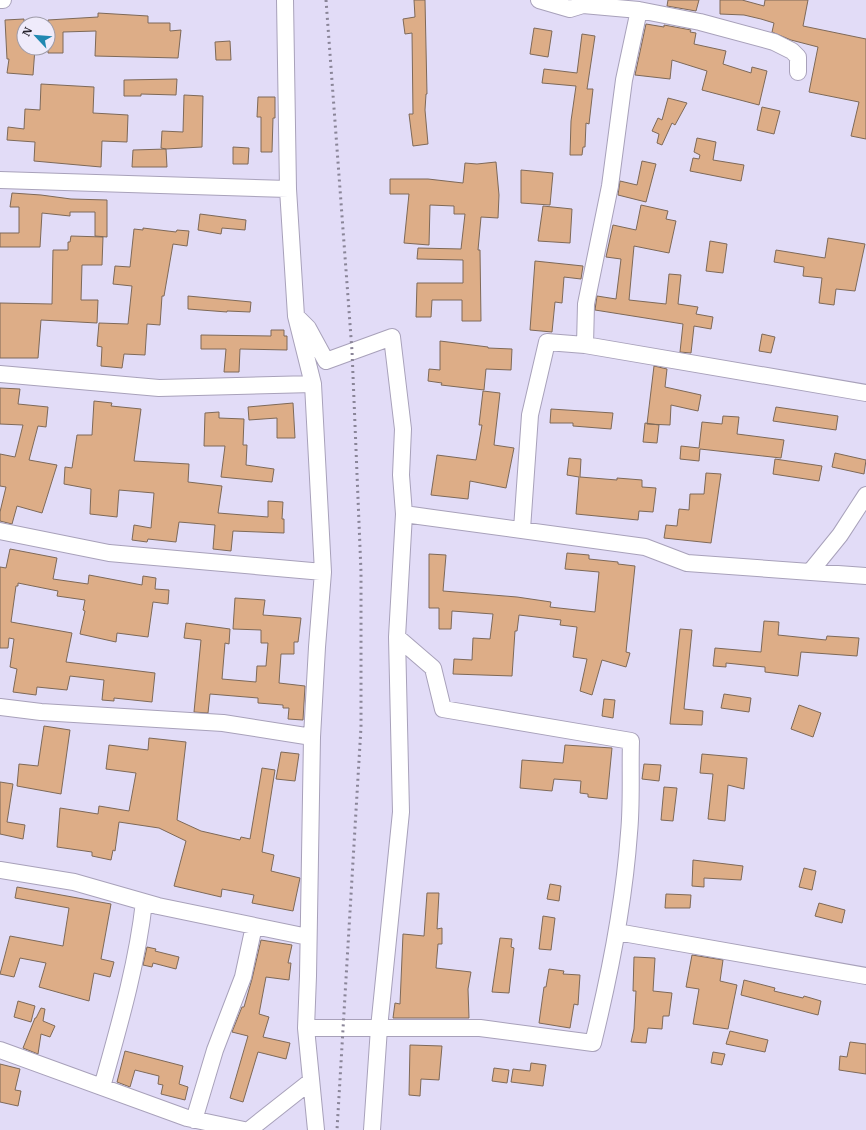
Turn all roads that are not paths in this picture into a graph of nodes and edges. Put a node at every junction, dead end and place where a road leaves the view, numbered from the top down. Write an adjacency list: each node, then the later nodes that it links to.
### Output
1 (285, 0): 6 (street)
2 (539, 0): 3 (street)
3 (639, 10): 4 (street); 8 (street)
4 (798, 72)
5 (0, 180): 6 (street)
6 (288, 188): 7 (street)
7 (296, 316): 10 (street); 13 (street)
8 (585, 345): 11 (street); 14 (street)
9 (0, 374): 10 (street)
10 (313, 384): 16 (street)
11 (866, 393)
12 (866, 495): 17 (street)
13 (404, 514): 14 (street); 19 (street)
14 (522, 529): 17 (street)
15 (0, 531): 16 (street)
16 (323, 572): 21 (street)
17 (810, 572): 18 (street)
18 (866, 576)
19 (397, 637): 25 (street); 29 (street)
20 (0, 706): 21 (street)
21 (312, 737): 26 (street)
22 (0, 870): 23 (street)
23 (144, 902): 24 (street); 32 (street)
24 (254, 926): 26 (street); 33 (street)
25 (618, 932): 27 (street); 29 (street)
26 (308, 937): 28 (street)
27 (866, 976)
28 (306, 1028): 29 (street); 31 (street)
29 (379, 1028): 37 (street)
30 (0, 1050): 32 (street)
31 (311, 1081): 35 (street); 36 (street)
32 (102, 1088): 33 (street)
33 (188, 1123): 34 (street)
34 (244, 1130)
35 (249, 1130)
36 (316, 1130)
37 (372, 1130)

